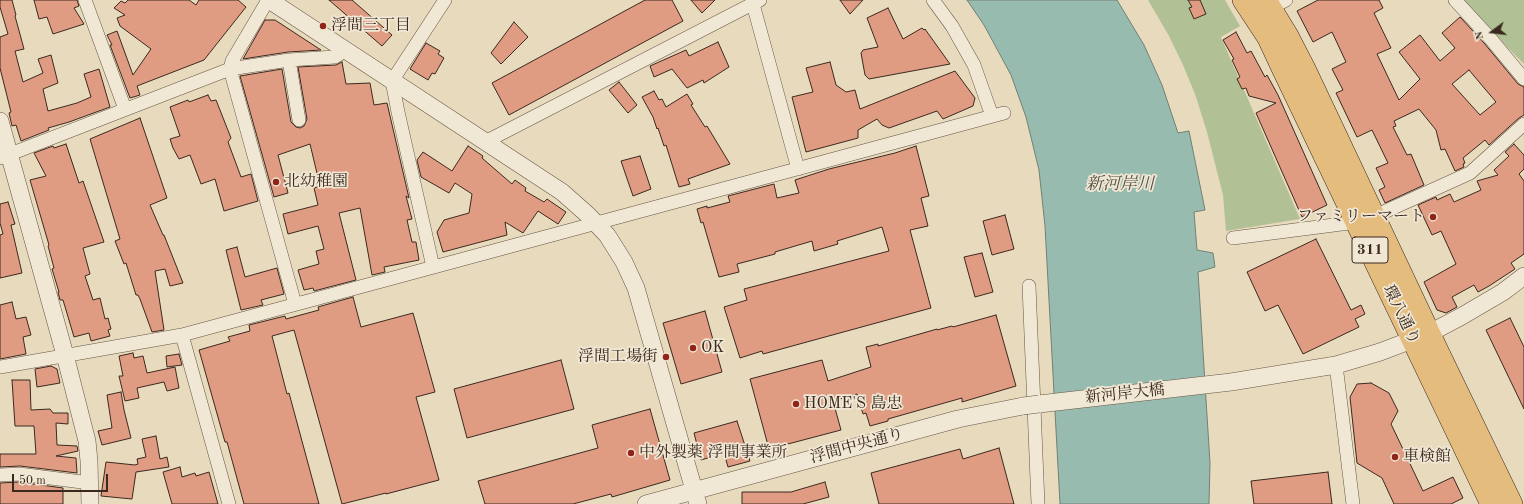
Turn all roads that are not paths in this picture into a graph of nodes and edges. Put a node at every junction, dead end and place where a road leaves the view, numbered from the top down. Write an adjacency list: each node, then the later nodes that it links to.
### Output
1 (85, 0): 14 (street)
2 (268, 0): 9 (street); 11 (street)
3 (445, 0): 13 (street)
4 (933, 0): 20 (street)
5 (1243, 0): 8 (main road, 環八通り / 311)
6 (1455, 0): 12 (street)
7 (756, 2): 18 (street); 20 (street)
8 (1269, 6): 21 (main road, 環八通り / 311)
9 (346, 50): 10 (street); 13 (street)
10 (289, 60): 11 (street); 15 (street)
11 (230, 69): 14 (street); 27 (street)
12 (1524, 79)
13 (392, 81): 18 (street); 24 (street)
14 (125, 109): 19 (street)
15 (299, 120)
16 (0, 121): 19 (street)
17 (1524, 124): 21 (street)
18 (485, 142): 22 (street)
19 (5, 157): 30 (street)
20 (798, 169): 22 (street)
21 (1366, 219): 23 (street); 29 (main road, 環八通り / 311)
22 (597, 224): 24 (street); 36 (street)
23 (1233, 238)
24 (433, 267): 27 (street)
25 (1524, 276): 29 (street, 新河岸大橋)
26 (1029, 286): 40 (street)
27 (295, 304): 28 (street)
28 (182, 335): 30 (street); 38 (street)
29 (1422, 337): 31 (street, 新河岸大橋); 42 (main road, 環八通り / 311); 43 (main road, 環八通り / 311)
30 (65, 355): 32 (street); 35 (street)
31 (1336, 365): 33 (street, 新河岸大橋, bridge); 41 (street)
32 (0, 367)
33 (1023, 406): 36 (street, 浮間中央通り)
34 (0, 475): 35 (street)
35 (90, 483): 37 (street)
36 (696, 497): 39 (street, 浮間中央通り)
37 (90, 504)
38 (228, 504)
39 (646, 504)
40 (1038, 504)
41 (1353, 504)
42 (1491, 504)
43 (1512, 504)

